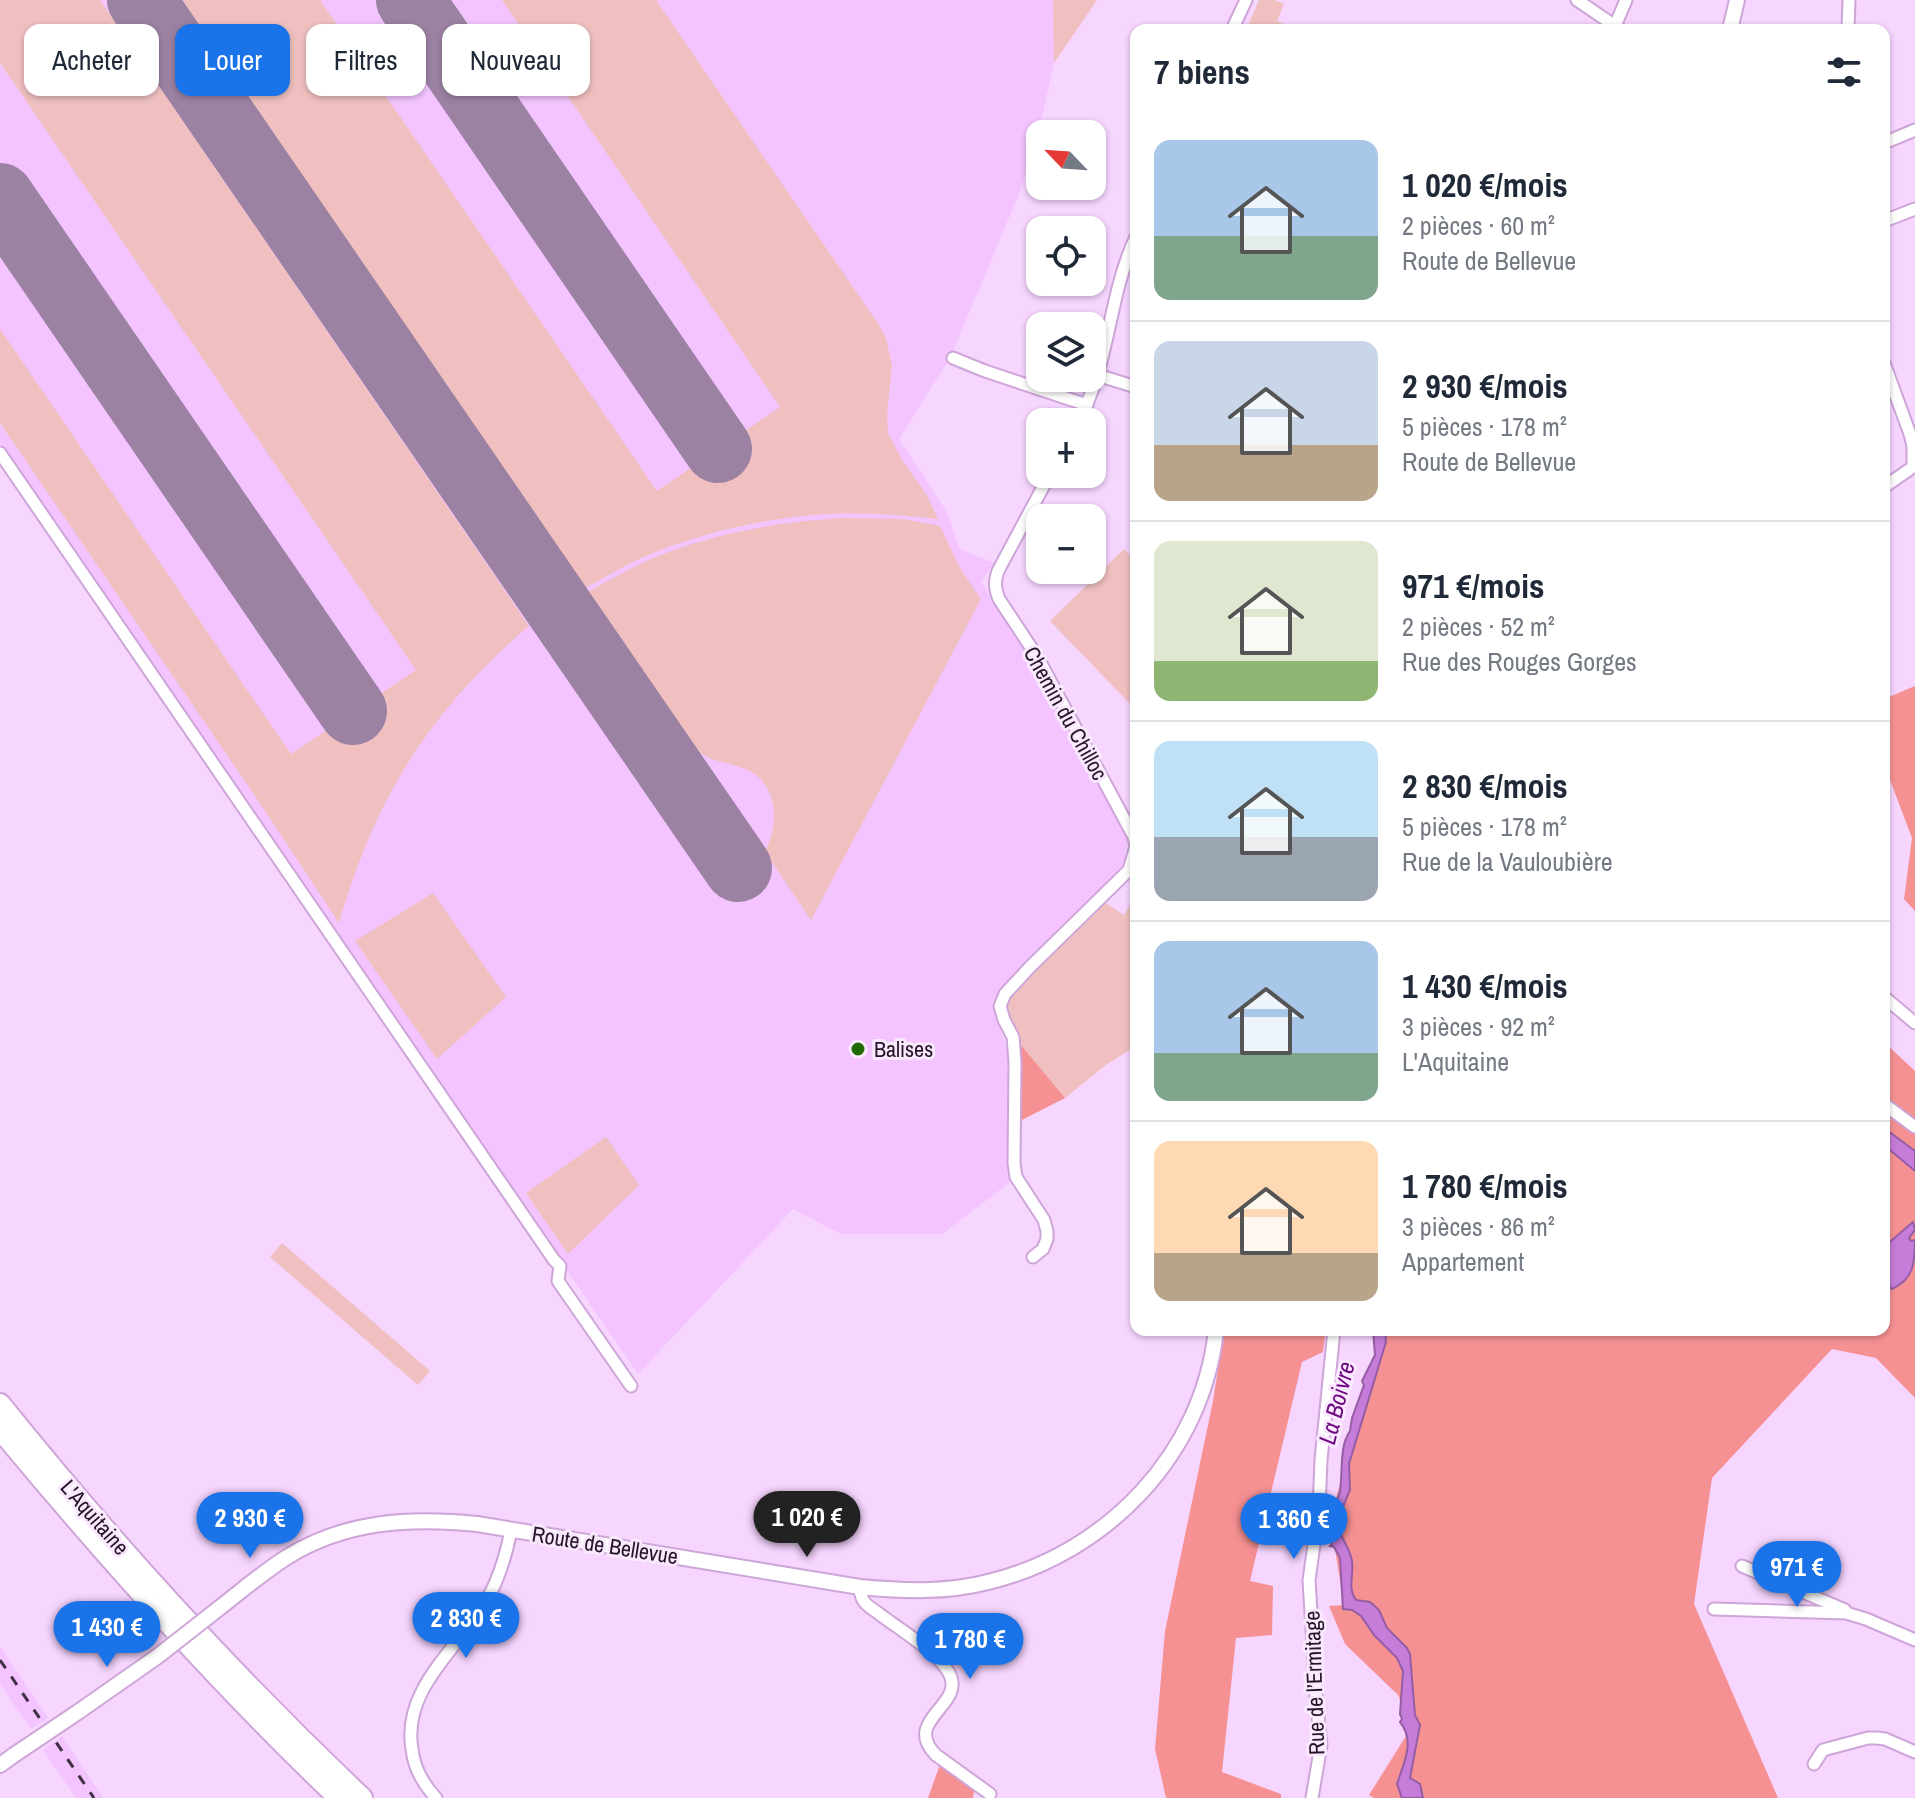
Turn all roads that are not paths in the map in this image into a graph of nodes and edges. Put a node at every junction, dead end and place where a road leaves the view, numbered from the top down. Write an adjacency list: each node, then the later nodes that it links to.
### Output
1 (1246, 0): 6 (street)
2 (1577, 0): 7 (street)
3 (1626, 0): 8 (street)
4 (1737, 0): 9 (street)
5 (1849, 0): 10 (street)
6 (1235, 24)
7 (1612, 24)
8 (1619, 24)
9 (1731, 24)
10 (1848, 24)
11 (1915, 130): 12 (street)
12 (1890, 140)
13 (1915, 209): 14 (street)
14 (1890, 219)
15 (1130, 250): 16 (street)
16 (1106, 339)
17 (953, 358): 22 (street)
18 (1106, 378): 20 (street)
19 (1890, 379): 24 (street)
20 (1130, 385)
21 (1091, 392): 22 (street)
22 (1087, 405): 23 (street)
23 (1085, 408)
24 (1914, 448): 26 (street)
25 (0, 453): 38 (street)
26 (1914, 467): 27 (street)
27 (1890, 483)
28 (1043, 488): 29 (street, Chemin du Chilloc)
29 (1130, 830)
30 (1130, 867): 35 (street, Chemin du Chilloc)
31 (1890, 1002): 32 (street)
32 (1915, 1023)
33 (1890, 1108): 34 (street)
34 (1915, 1127)
35 (1033, 1257)
36 (1215, 1336): 43 (street, Route de Bellevue)
37 (1333, 1336): 54 (street, Rue de l’Ermitage)
38 (631, 1386)
39 (0, 1404): 52 (highway, L'Aquitaine)
40 (0, 1429): 51 (highway, L'Aquitaine)
41 (511, 1530): 43 (street, Route de Bellevue); 49 (street, Route de Bellevue, bridge); 53 (street)
42 (1742, 1566): 45 (street)
43 (860, 1587): 50 (street)
44 (1714, 1609): 45 (street)
45 (1866, 1619): 46 (street)
46 (1915, 1640)
47 (1915, 1752): 48 (street)
48 (1814, 1764)
49 (0, 1765)
50 (990, 1794)
51 (339, 1798)
52 (362, 1798)
53 (436, 1798)
54 (1312, 1798)

